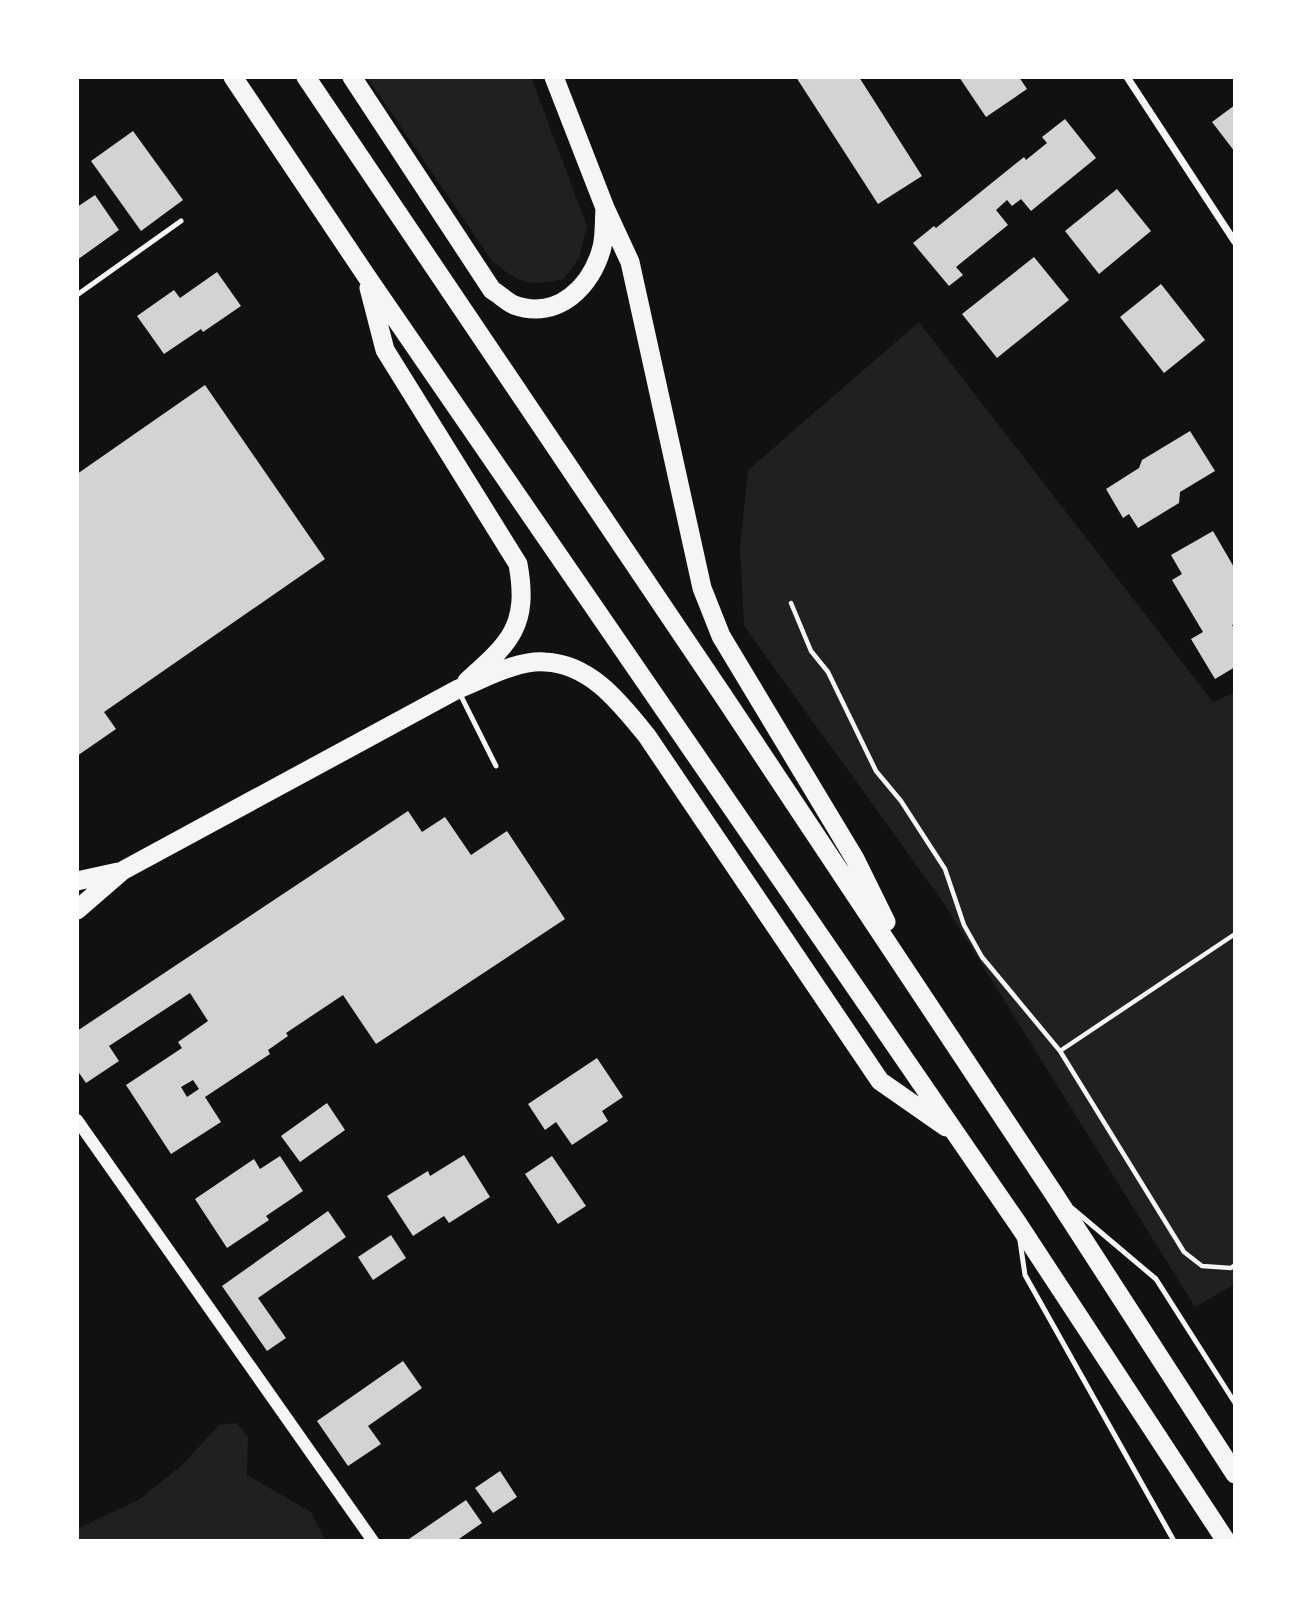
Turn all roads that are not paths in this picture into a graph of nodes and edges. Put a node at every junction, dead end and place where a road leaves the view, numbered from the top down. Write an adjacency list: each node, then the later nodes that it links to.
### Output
1 (233, 77): 9 (highway)
2 (306, 77): 16 (highway)
3 (352, 77): 6 (highway)
4 (554, 77): 6 (highway)
5 (1127, 77): 8 (street)
6 (605, 208): 16 (highway)
7 (181, 220): 10 (lane)
8 (1235, 242)
9 (365, 274): 11 (highway); 18 (highway)
10 (77, 295)
11 (457, 689): 12 (lane); 13 (highway); 18 (highway)
12 (496, 766)
13 (122, 871): 14 (highway); 15 (highway)
14 (77, 881)
15 (77, 910)
16 (916, 986): 19 (highway)
17 (77, 1120): 23 (street)
18 (957, 1135): 20 (highway)
19 (1054, 1194): 21 (lane); 22 (highway)
20 (1018, 1224): 24 (lane); 25 (highway)
21 (1235, 1403)
22 (1235, 1474)
23 (373, 1541)
24 (1174, 1541)
25 (1226, 1541)

